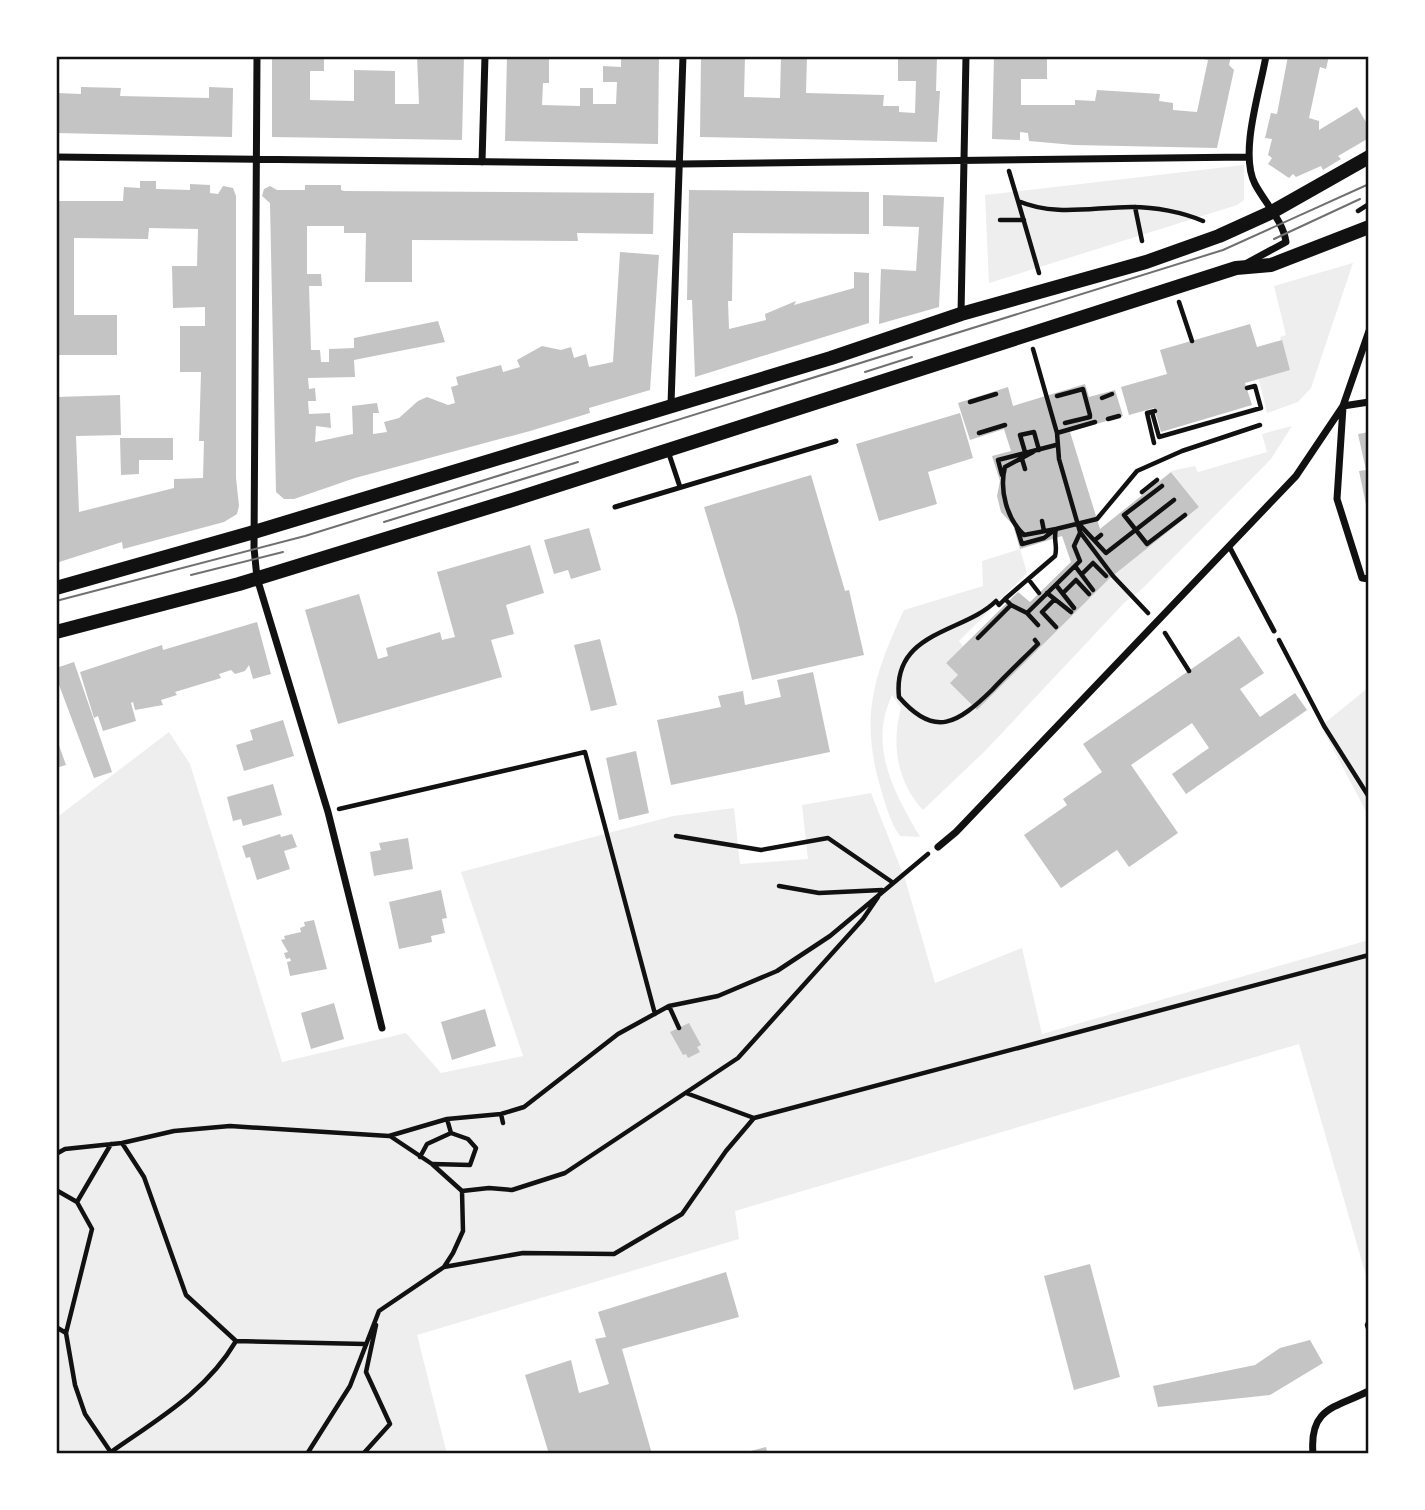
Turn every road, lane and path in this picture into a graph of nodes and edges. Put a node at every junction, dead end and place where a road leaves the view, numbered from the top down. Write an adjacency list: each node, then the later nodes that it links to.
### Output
1 (257, 56): 10 (street)
2 (485, 56): 12 (street)
3 (683, 56): 13 (street)
4 (965, 56): 11 (street)
5 (1266, 56): 6 (street)
6 (1247, 156): 9 (street); 16 (street)
7 (56, 157): 10 (street)
8 (1369, 158): 16 (main road)
9 (1006, 160): 11 (street); 14 (path)
10 (257, 161): 12 (street); 68 (street)
11 (964, 161): 13 (street); 24 (street)
12 (482, 162): 13 (street)
13 (681, 164): 36 (street)
14 (1018, 201): 15 (path); 18 (path)
15 (1135, 206): 19 (path); 21 (path)
16 (1272, 212): 22 (street); 24 (main road)
17 (1000, 220): 18 (path)
18 (1024, 220): 23 (path)
19 (1203, 221)
20 (1368, 230): 22 (main road)
21 (1142, 241)
22 (1237, 268): 27 (main road)
23 (1039, 273)
24 (961, 314): 36 (main road)
25 (1186, 324): 28 (path)
26 (1369, 331): 37 (street)
27 (1032, 335): 45 (path); 49 (main road)
28 (1192, 341)
29 (1247, 388): 47 (path)
30 (996, 394): 34 (path)
31 (1112, 394): 33 (path)
32 (1057, 396): 38 (path)
33 (1102, 398)
34 (970, 402)
35 (1369, 402): 37 (street)
36 (671, 404): 68 (main road)
37 (1343, 406): 72 (street); 77 (street)
38 (1090, 415): 41 (path); 45 (path)
39 (1119, 415): 40 (path)
40 (1108, 419)
41 (1065, 423)
42 (1005, 425): 44 (path)
43 (1260, 425): 63 (path)
44 (979, 433)
45 (1057, 433): 48 (path)
46 (836, 441): 57 (lane)
47 (1154, 443)
48 (1056, 445): 50 (path); 63 (path)
49 (667, 448): 57 (lane); 76 (main road)
50 (1036, 451): 51 (path); 51 (path); 52 (path)
51 (1025, 453): 54 (path)
52 (1022, 459): 53 (path); 54 (path)
53 (1025, 469)
54 (1003, 476): 64 (path)
55 (1157, 480): 58 (path)
56 (1162, 486): 65 (path)
57 (680, 487): 60 (lane)
58 (1142, 492)
59 (1174, 500): 65 (path)
60 (614, 507)
61 (1185, 515): 65 (path)
62 (1042, 521): 67 (path)
63 (1079, 523): 66 (path); 69 (path); 71 (path)
64 (1017, 528): 66 (path); 67 (path)
65 (1136, 529): 71 (path)
66 (1056, 530): 67 (path); 78 (path)
67 (1044, 531)
68 (254, 532): 76 (street); 80 (main road)
69 (1080, 532): 73 (path); 88 (path)
70 (1101, 535): 71 (path)
71 (1095, 540)
72 (1229, 546): 88 (street); 91 (lane)
73 (1075, 566): 74 (path); 79 (path)
74 (1082, 573): 75 (path); 83 (path)
75 (1106, 576)
76 (257, 578): 92 (main road); 97 (street)
77 (1369, 579)
78 (1028, 580): 81 (path); 84 (path)
79 (1056, 585): 82 (path); 83 (path)
80 (56, 588)
81 (1039, 593)
82 (1047, 593): 85 (path); 87 (path)
83 (1063, 593): 85 (path)
84 (1005, 599): 86 (path); 94 (path)
85 (1054, 600): 90 (path)
86 (1011, 606): 87 (path); 93 (path)
87 (1027, 613): 89 (path)
88 (1157, 621): 95 (path); 99 (street)
89 (1038, 625)
90 (1056, 627)
91 (1274, 631): 96 (path)
92 (56, 632)
93 (978, 638)
94 (1035, 640)
95 (1189, 671)
96 (1369, 797)
97 (327, 812): 105 (path); 106 (street)
98 (676, 836): 100 (path)
99 (938, 847): 100 (path)
100 (892, 882): 102 (path)
101 (779, 886): 102 (path)
102 (883, 890): 104 (path); 108 (path)
103 (1369, 955): 110 (path)
104 (669, 1006): 105 (path); 107 (path)
105 (655, 1014): 109 (path)
106 (382, 1028)
107 (679, 1028)
108 (685, 1093): 110 (path); 121 (path)
109 (502, 1114): 111 (path); 112 (path)
110 (754, 1118): 123 (path)
111 (447, 1119): 113 (path); 114 (path)
112 (503, 1123)
113 (451, 1133): 118 (path); 119 (path)
114 (389, 1136): 115 (path); 118 (path)
115 (122, 1143): 116 (path); 129 (path)
116 (111, 1144): 117 (path); 122 (path)
117 (56, 1154)
118 (421, 1157): 119 (path)
119 (432, 1164): 121 (path)
120 (56, 1190): 122 (path)
121 (462, 1191): 123 (path)
122 (77, 1202): 128 (path)
123 (444, 1267): 124 (path)
124 (379, 1311): 130 (path); 134 (path)
125 (1369, 1321): 127 (path)
126 (56, 1327): 128 (path)
127 (1369, 1331)
128 (66, 1332): 132 (path)
129 (236, 1341): 130 (path); 132 (path)
130 (366, 1344): 133 (path)
131 (1369, 1391): 135 (street)
132 (112, 1453)
133 (307, 1454)
134 (363, 1454)
135 (1313, 1454)

